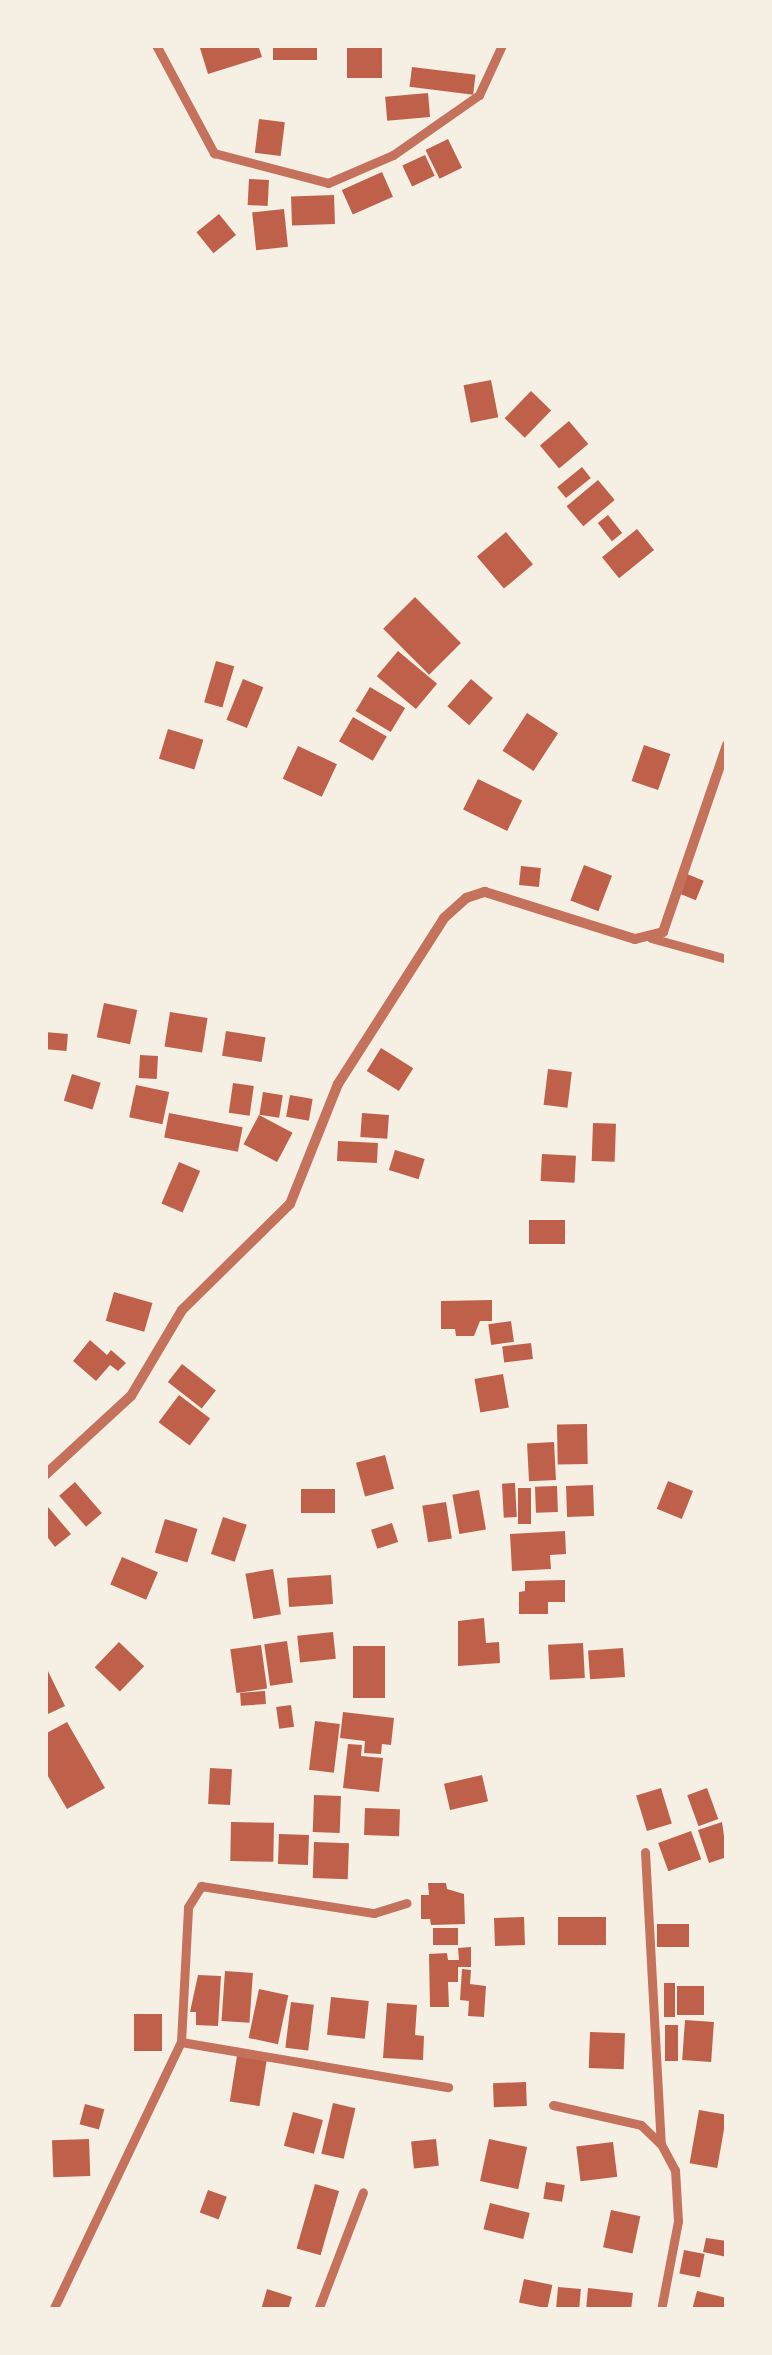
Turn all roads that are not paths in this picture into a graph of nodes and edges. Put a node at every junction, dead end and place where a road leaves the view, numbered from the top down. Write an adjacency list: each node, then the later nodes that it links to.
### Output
1 (156, 45): 2 (street)
2 (502, 45)
3 (727, 745): 4 (street)
4 (651, 938): 5 (street); 6 (street)
5 (727, 959)
6 (45, 1475)
7 (645, 1852): 12 (street)
8 (407, 1903): 9 (street)
9 (181, 2042): 10 (street); 14 (street)
10 (448, 2087)
11 (553, 2105): 12 (street)
12 (661, 2144): 16 (street)
13 (363, 2192): 15 (street)
14 (53, 2310)
15 (318, 2310)
16 (662, 2310)

